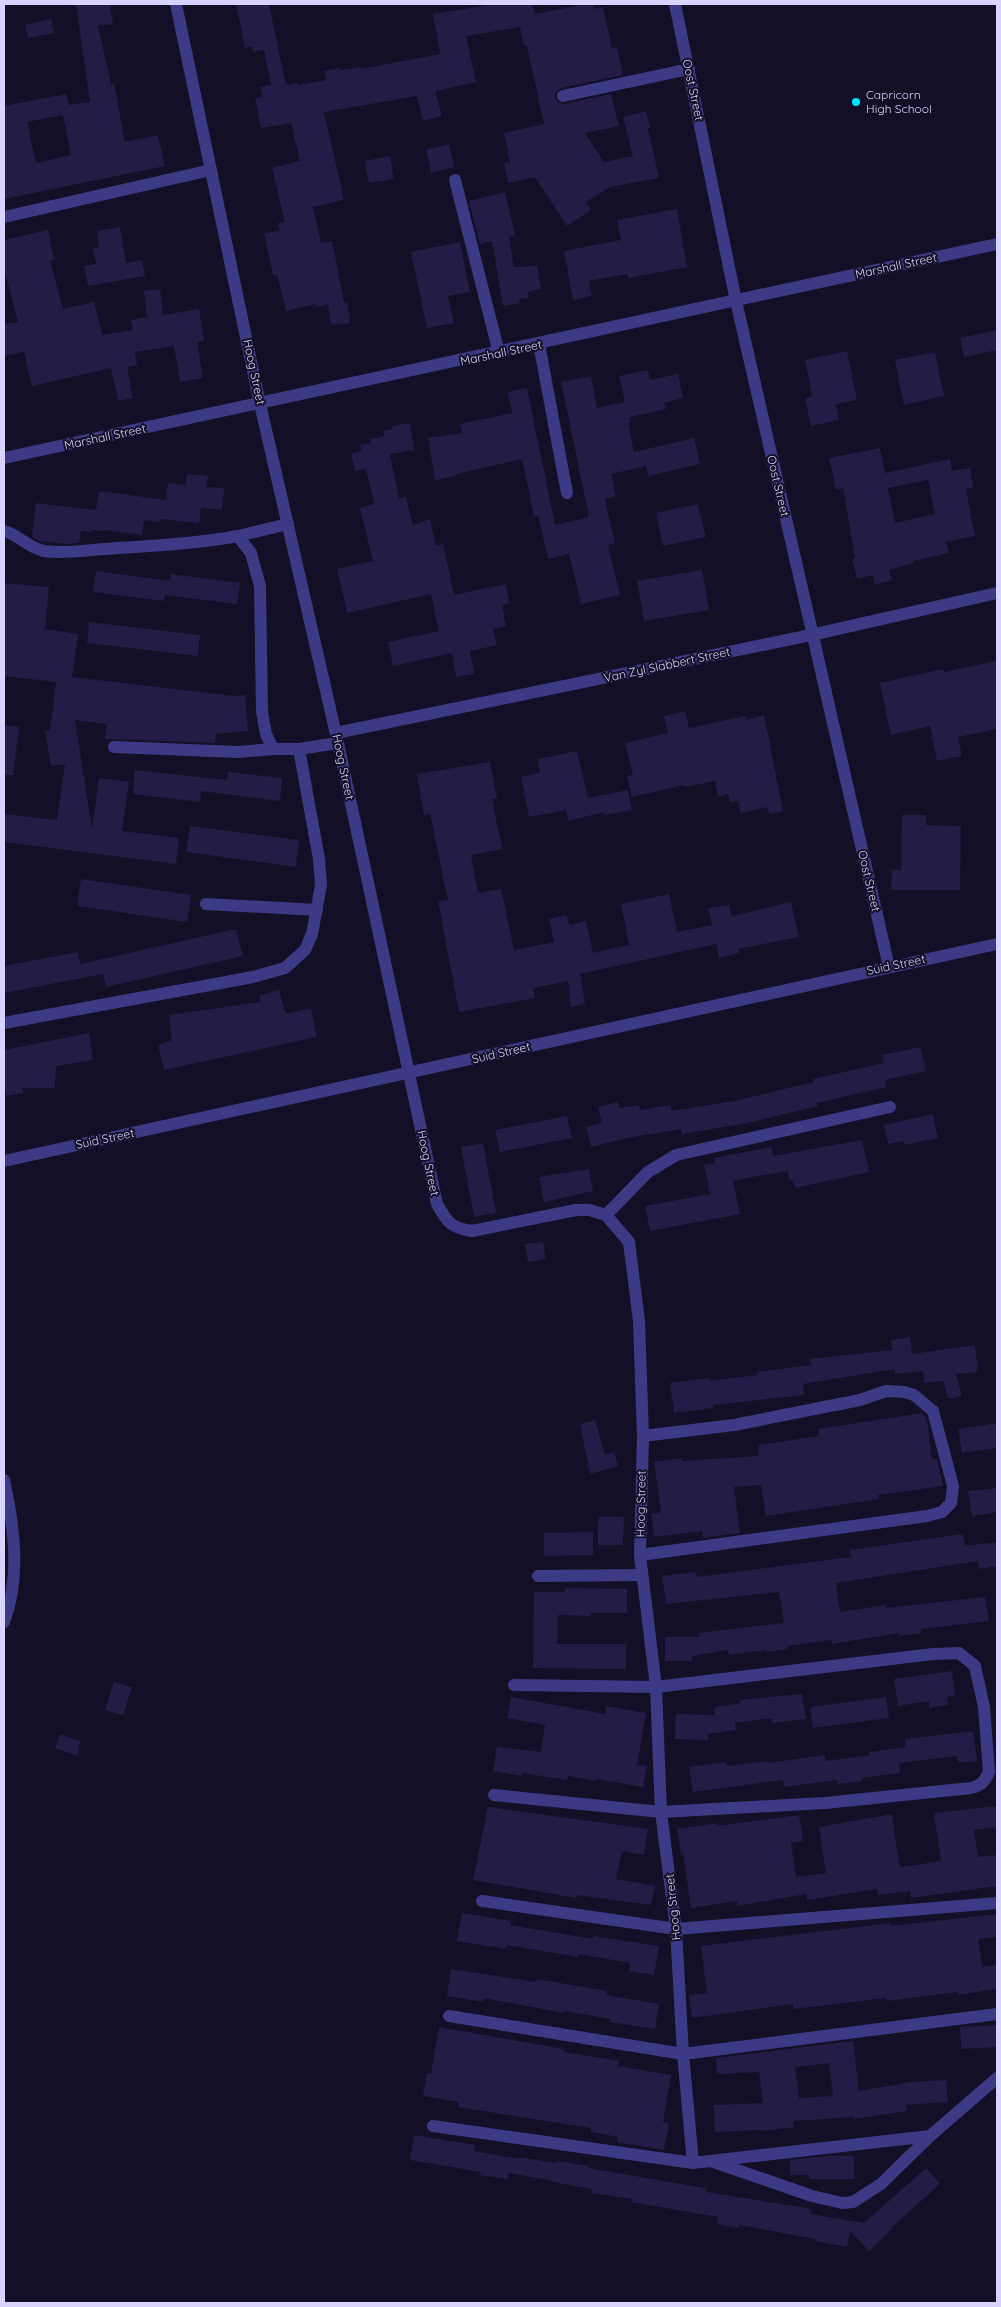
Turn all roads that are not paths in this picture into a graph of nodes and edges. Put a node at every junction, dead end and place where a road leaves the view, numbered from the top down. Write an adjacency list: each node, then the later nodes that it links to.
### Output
1 (176, 4): 5 (street, Hoog Street)
2 (675, 4): 3 (street, Oost Street)
3 (689, 69): 4 (street); 9 (street, Oost Street)
4 (563, 96)
5 (211, 170): 7 (street); 12 (street, Hoog Street)
6 (455, 180): 11 (street)
7 (4, 217)
8 (997, 244): 9 (street, Marshall Street)
9 (736, 301): 10 (street, Marshall Street); 19 (street, Oost Street)
10 (538, 344): 11 (street, Marshall Street); 14 (street)
11 (499, 353): 12 (street, Marshall Street)
12 (260, 404): 13 (street, Marshall Street); 15 (street, Hoog Street)
13 (4, 458)
14 (567, 493)
15 (288, 524): 17 (street); 20 (street, Hoog Street)
16 (4, 531): 17 (street)
17 (238, 536): 22 (street)
18 (997, 593): 19 (street, Van Zyl Slabbert Street)
19 (811, 635): 20 (street, Van Zyl Slabbert Street); 27 (street, Oost Street)
20 (337, 738): 23 (street, Van Zyl Slabbert Street); 29 (street, Hoog Street)
21 (114, 747): 22 (street, Van Zyl Slabbert Street)
22 (273, 750): 23 (street, Van Zyl Slabbert Street)
23 (299, 750): 25 (street)
24 (206, 904): 25 (street)
25 (317, 910): 28 (street)
26 (997, 944): 27 (street, Suid Street)
27 (889, 966): 29 (street, Suid Street)
28 (4, 1023)
29 (409, 1073): 31 (street, Suid Street); 32 (street, Hoog Street)
30 (890, 1107): 32 (street)
31 (4, 1161)
32 (606, 1215): 33 (street, Hoog Street)
33 (643, 1436): 35 (street, Hoog Street); 35 (street)
34 (4, 1480): 38 (street)
35 (640, 1555): 36 (street, Hoog Street)
36 (641, 1575): 37 (street); 40 (street, Hoog Street)
37 (538, 1576)
38 (4, 1622)
39 (514, 1685): 40 (street)
40 (656, 1687): 42 (street, Hoog Street); 42 (street)
41 (494, 1795): 42 (street)
42 (661, 1812): 45 (street, Hoog Street)
43 (482, 1902): 45 (street)
44 (997, 1903): 45 (street)
45 (676, 1929): 48 (street, Hoog Street)
46 (997, 2014): 48 (street)
47 (449, 2016): 48 (street)
48 (683, 2054): 53 (street, Hoog Street)
49 (997, 2078): 51 (street)
50 (433, 2126): 53 (street)
51 (930, 2136): 52 (street); 52 (street)
52 (708, 2160): 53 (street)
53 (693, 2163)

